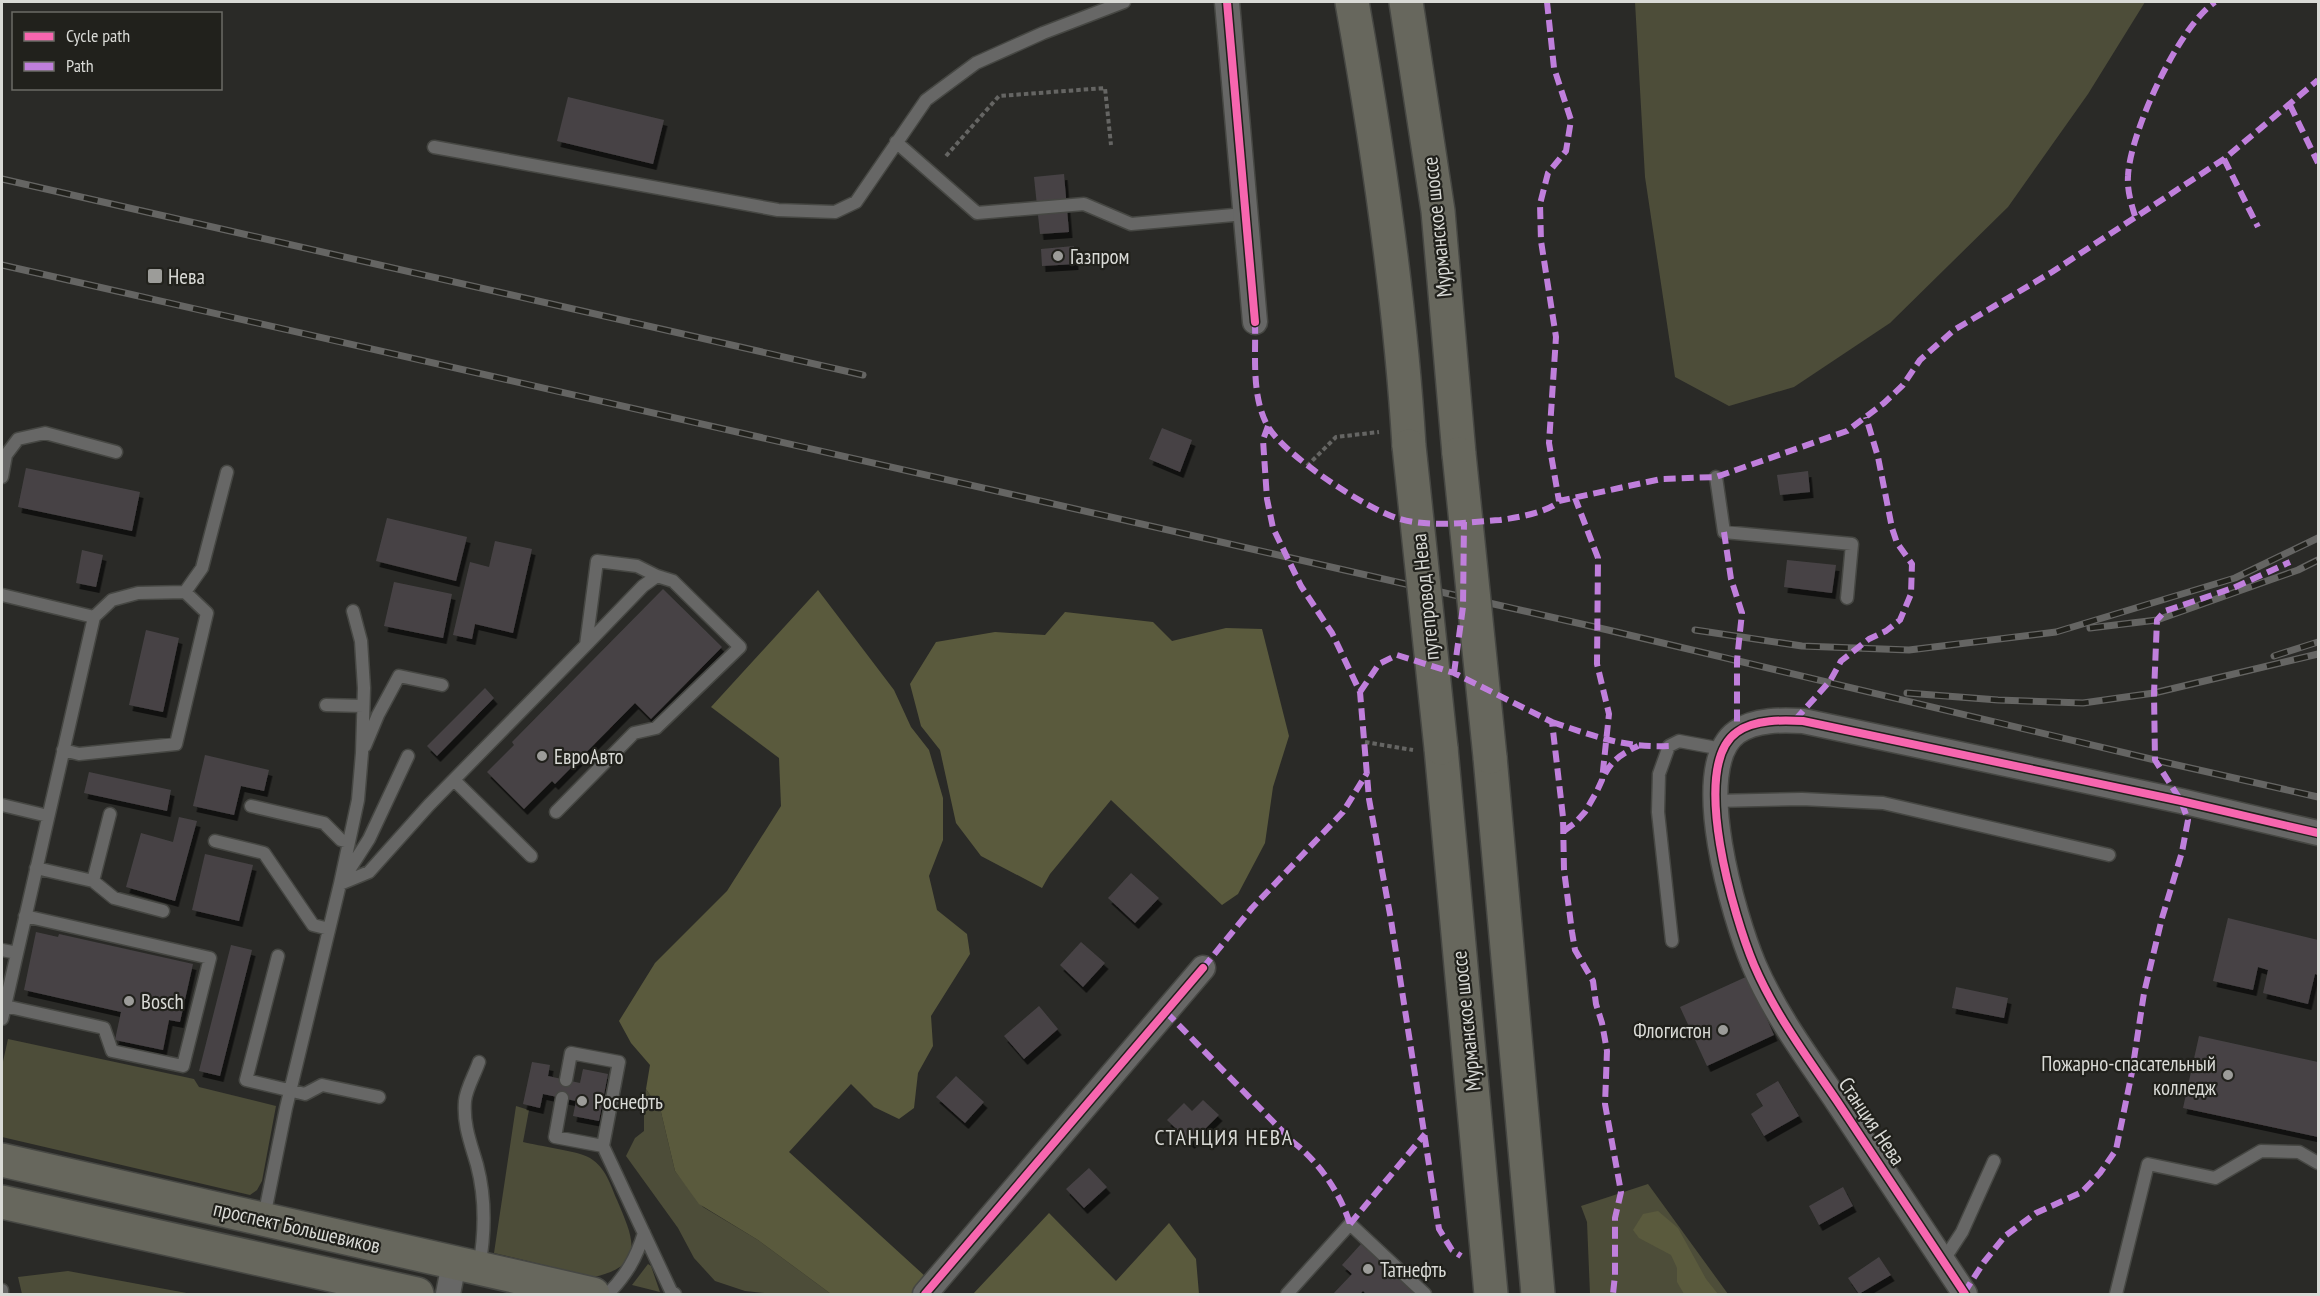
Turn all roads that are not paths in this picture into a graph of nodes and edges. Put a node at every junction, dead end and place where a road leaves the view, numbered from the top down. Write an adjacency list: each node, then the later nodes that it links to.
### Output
1 (1124, 2): 5 (lane)
2 (1227, 2): 7 (street)
3 (1352, 2): 23 (main road, путепровод Нева, bridge)
4 (1406, 2): 77 (main road, Мурманское шоссе, bridge)
5 (896, 142): 6 (lane); 7 (lane)
6 (434, 147)
7 (1245, 214): 8 (street)
8 (1255, 322)
9 (116, 452): 11 (lane)
10 (227, 472): 14 (lane)
11 (2, 477)
12 (1716, 477): 16 (lane)
13 (657, 576): 19 (lane); 19 (lane); 32 (lane)
14 (185, 592): 18 (lane); 25 (lane)
15 (2, 596): 18 (lane)
16 (1847, 598)
17 (353, 611): 22 (lane)
18 (94, 616): 25 (lane)
19 (586, 645): 28 (lane)
20 (442, 685): 26 (lane)
21 (326, 705): 22 (lane)
22 (363, 706): 26 (lane)
23 (1427, 749): 76 (main road, Мурманское шоссе)
24 (1722, 749): 29 (street, Станция Нева); 35 (street); 46 (lane)
25 (63, 750): 34 (lane)
26 (362, 753): 37 (lane)
27 (408, 756): 42 (lane)
28 (454, 780): 39 (lane); 42 (lane)
29 (1714, 801): 38 (lane); 65 (street, Станция Нева)
30 (2, 805): 34 (lane)
31 (251, 806): 37 (lane)
32 (556, 812)
33 (110, 814): 41 (lane)
34 (48, 816): 40 (lane)
35 (2319, 832)
36 (215, 841): 45 (lane)
37 (349, 842): 42 (lane)
38 (2109, 855)
39 (531, 856)
40 (36, 868): 41 (lane); 44 (lane)
41 (93, 881): 43 (lane)
42 (340, 884): 45 (lane)
43 (163, 911)
44 (25, 916): 48 (lane); 51 (lane)
45 (329, 929): 55 (lane)
46 (1672, 941)
47 (2, 950): 48 (lane)
48 (17, 953): 51 (lane)
49 (278, 956): 55 (lane)
50 (1203, 968): 73 (street)
51 (5, 1006): 52 (lane)
52 (2, 1019)
53 (479, 1062): 66 (lane)
54 (566, 1080): 58 (lane)
55 (290, 1091): 56 (lane); 63 (lane)
56 (379, 1097)
57 (562, 1098): 58 (lane)
58 (603, 1146): 64 (lane)
59 (2, 1160): 63 (main road, проспект Большевиков)
60 (1994, 1161): 65 (lane)
61 (2319, 1163): 79 (lane)
62 (2, 1202): 69 (main road, проспект Большевиков)
63 (263, 1219): 66 (main road, проспект Большевиков)
64 (644, 1233): 71 (lane); 72 (lane)
65 (1943, 1261): 78 (street, Станция Нева)
66 (460, 1276): 70 (main road, проспект Большевиков)
67 (2, 1290): 68 (lane)
68 (2, 1294)
69 (417, 1294)
70 (593, 1294)
71 (608, 1294)
72 (675, 1294)
73 (925, 1294)
74 (1287, 1294): 75 (lane)
75 (1425, 1294)
76 (1491, 1294)
77 (1538, 1294)
78 (1965, 1294)
79 (2116, 1294)

